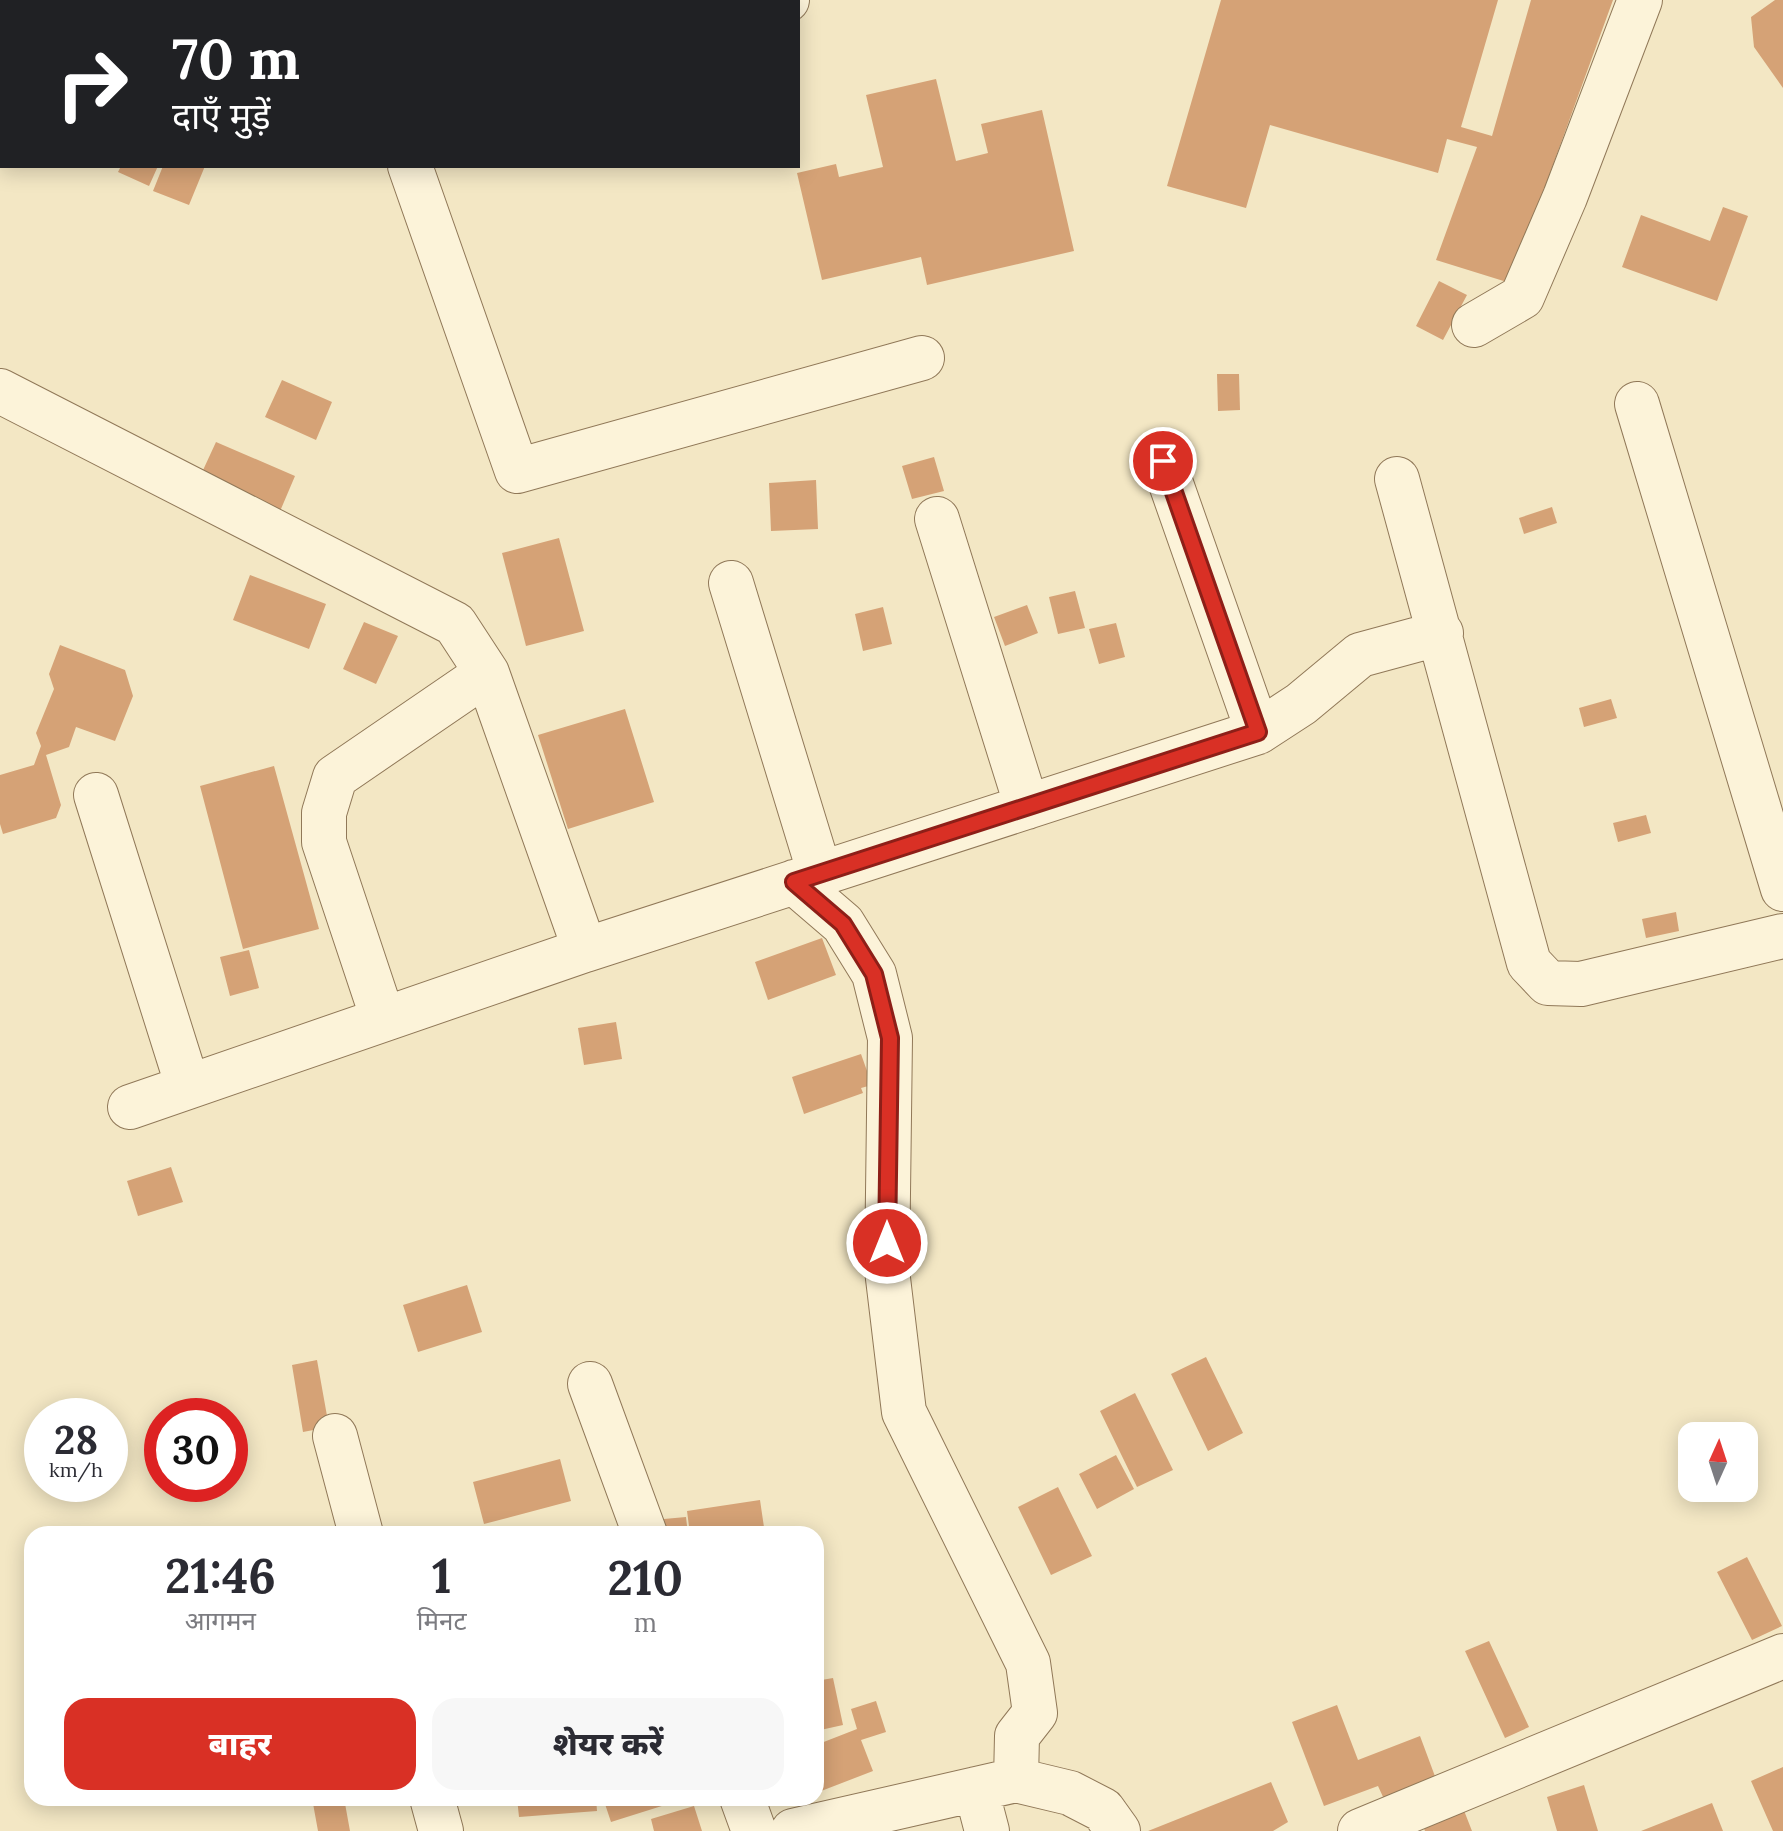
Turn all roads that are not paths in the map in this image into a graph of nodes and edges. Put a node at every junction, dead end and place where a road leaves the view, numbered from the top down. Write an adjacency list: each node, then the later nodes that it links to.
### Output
1 (1640, 0): 3 (street)
2 (411, 168): 4 (street)
3 (1474, 325)
4 (922, 358)
5 (0, 391): 12 (street)
6 (1637, 404): 17 (street)
7 (1163, 461): 13 (street)
8 (1397, 479): 11 (street)
9 (937, 519): 15 (street)
10 (731, 583): 16 (street)
11 (1441, 633): 13 (street); 18 (street)
12 (487, 673): 19 (street); 20 (street)
13 (1258, 732): 15 (street)
14 (96, 795): 21 (street)
15 (1027, 807): 16 (street)
16 (807, 878): 19 (street); 28 (street)
17 (1783, 889)
18 (1783, 936)
19 (585, 950): 20 (street)
20 (383, 1019): 21 (street)
21 (188, 1087): 22 (street)
22 (130, 1107)
23 (590, 1384): 26 (street)
24 (335, 1436): 25 (street)
25 (359, 1526)
26 (642, 1526)
27 (1783, 1656): 36 (street)
28 (996, 1784): 33 (street); 34 (street); 35 (street)
29 (434, 1806): 31 (street)
30 (745, 1806): 32 (street)
31 (441, 1831)
32 (754, 1831)
33 (793, 1831)
34 (987, 1831)
35 (1118, 1831)
36 (1360, 1831)

